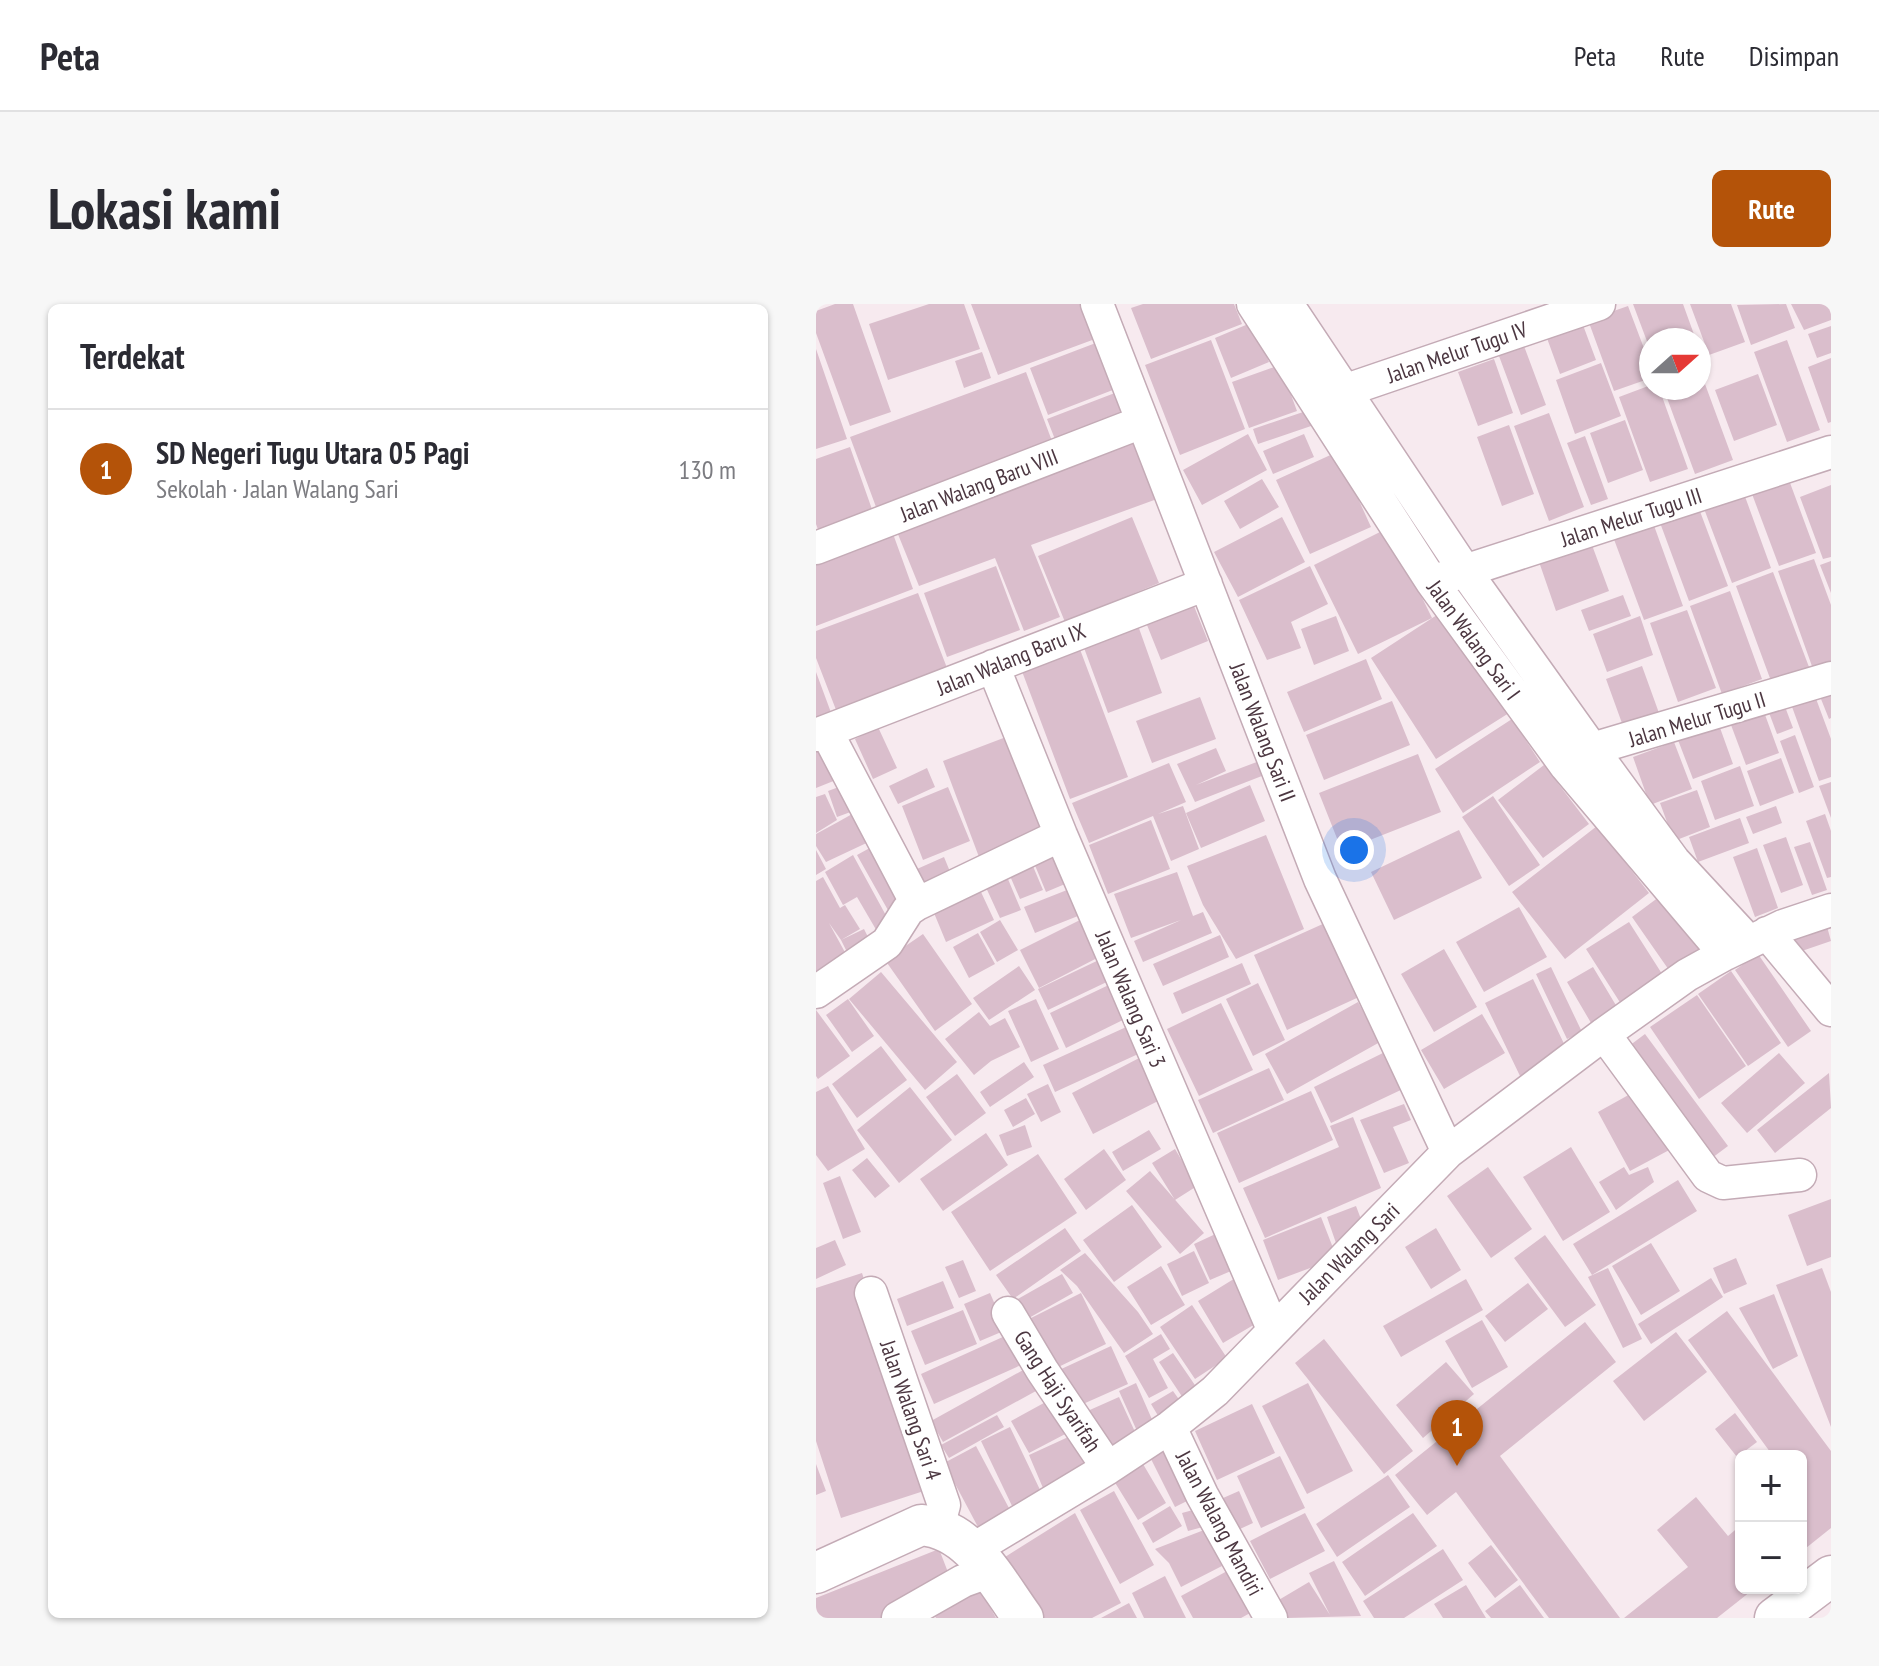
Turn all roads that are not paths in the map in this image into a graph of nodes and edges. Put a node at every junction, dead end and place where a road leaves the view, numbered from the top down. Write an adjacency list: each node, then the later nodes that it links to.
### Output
1 (1097, 304): 7 (street, Jalan Walang Sari II)
2 (1253, 304): 6 (street, Jalan Walang Sari I)
3 (1287, 304): 5 (street)
4 (1599, 304): 5 (street, Jalan Melur Tugu IV)
5 (1345, 391): 6 (street, Jalan Melur Tugu IV); 10 (street)
6 (1314, 401): 11 (street, Jalan Walang Sari I)
7 (1142, 422): 9 (street, Jalan Walang Baru VIII); 12 (street, Jalan Walang Sari II)
8 (1831, 452): 10 (street, Jalan Melur Tugu III)
9 (816, 548)
10 (1465, 571): 11 (street, Jalan Melur Tugu III); 16 (street)
11 (1432, 582): 16 (street, Jalan Walang Sari I)
12 (1206, 584): 13 (street, Jalan Walang Baru IX); 24 (street, Jalan Walang Sari II)
13 (993, 666): 15 (street, Jalan Walang Baru IX); 17 (street, Jalan Walang Sari 3)
14 (1831, 678): 16 (street, Jalan Melur Tugu II)
15 (821, 733): 18 (street)
16 (1581, 757): 20 (street, Jalan Walang Sari I)
17 (1061, 835): 18 (street); 28 (street, Jalan Walang Sari 3)
18 (917, 904): 21 (street)
19 (1831, 910): 20 (street, Jalan Walang Sari)
20 (1747, 943): 22 (street, Jalan Walang Sari I); 23 (street, Jalan Walang Sari)
21 (816, 992)
22 (1831, 1010)
23 (1604, 1034): 24 (street, Jalan Walang Sari); 25 (street)
24 (1448, 1152): 28 (street, Jalan Walang Sari)
25 (1800, 1175)
26 (871, 1293): 31 (street, Jalan Walang Sari 4)
27 (1008, 1313): 30 (street, Gang Haji Syarifah)
28 (1273, 1329): 29 (street, Jalan Walang Sari)
29 (1170, 1427): 30 (street, Jalan Walang Sari); 37 (street, Jalan Walang Mandiri)
30 (1108, 1468): 32 (street, Jalan Walang Sari)
31 (938, 1527): 32 (street); 33 (street)
32 (980, 1561): 35 (street, Jalan Walang Sari); 36 (street)
33 (816, 1573)
34 (1831, 1576): 38 (street)
35 (898, 1618)
36 (1023, 1618)
37 (1271, 1618)
38 (1775, 1618)

